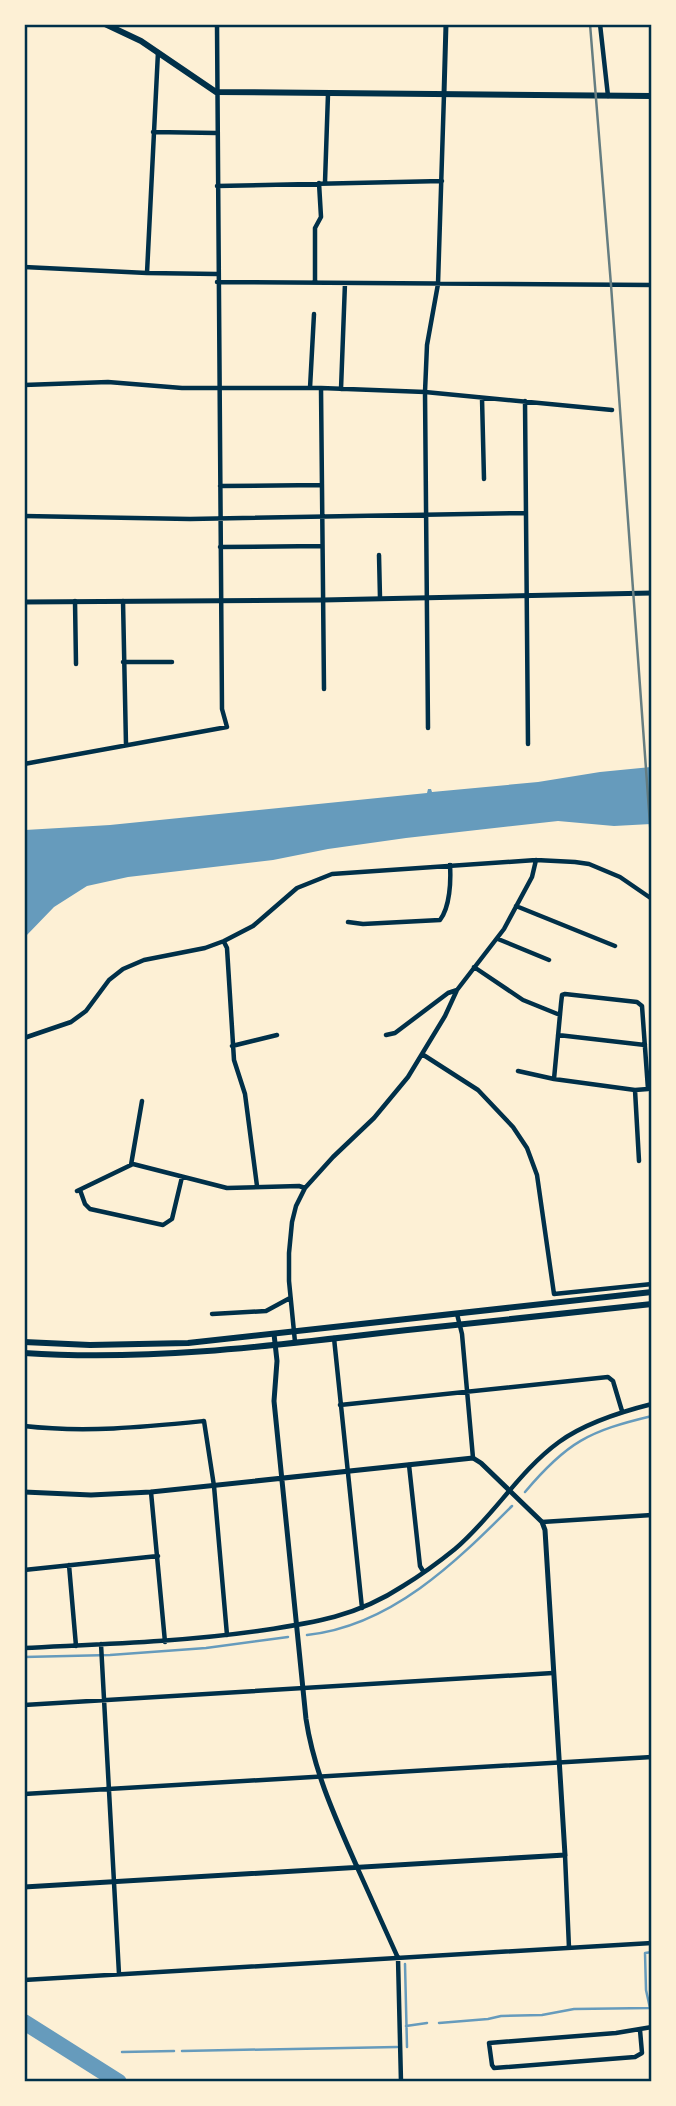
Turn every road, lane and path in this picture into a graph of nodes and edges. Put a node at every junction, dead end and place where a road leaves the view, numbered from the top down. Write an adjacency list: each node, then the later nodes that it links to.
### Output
1 (105, 24): 5 (main road)
2 (216, 24): 6 (street)
3 (446, 24): 8 (street)
4 (600, 24): 9 (street)
5 (158, 52): 6 (main road); 11 (street)
6 (216, 92): 7 (main road); 12 (street)
7 (328, 94): 8 (main road); 14 (street)
8 (444, 94): 9 (main road); 13 (street)
9 (608, 96): 10 (main road)
10 (652, 96)
11 (153, 132): 12 (street); 17 (street)
12 (217, 133): 15 (street)
13 (442, 181): 14 (street); 22 (street)
14 (322, 183): 15 (street); 20 (street)
15 (217, 186): 18 (street)
16 (24, 267): 17 (street)
17 (147, 273): 18 (street)
18 (217, 274): 19 (street)
19 (217, 282): 20 (street); 26 (street)
20 (315, 282): 21 (street)
21 (345, 283): 22 (street); 29 (street)
22 (438, 284): 23 (street); 30 (street)
23 (652, 285)
24 (314, 314): 27 (street)
25 (24, 385): 26 (street)
26 (219, 387): 27 (street); 36 (street)
27 (310, 388): 28 (street)
28 (321, 388): 29 (street); 35 (street)
29 (341, 389): 30 (street)
30 (425, 392): 31 (street); 39 (street)
31 (482, 398): 32 (street); 34 (street)
32 (525, 401): 33 (street); 37 (street)
33 (612, 410)
34 (484, 479)
35 (321, 485): 36 (street); 38 (street)
36 (220, 486): 41 (street)
37 (525, 513): 39 (street); 46 (street)
38 (322, 515): 39 (street); 41 (street); 42 (street)
39 (426, 515): 47 (street)
40 (24, 516): 41 (street)
41 (220, 518): 43 (street)
42 (322, 546): 43 (street); 49 (street)
43 (220, 547): 52 (street)
44 (379, 555): 48 (street)
45 (652, 593): 46 (street)
46 (526, 595): 47 (street); 59 (street)
47 (427, 597): 48 (street); 58 (street)
48 (380, 598): 49 (street)
49 (323, 600): 52 (street); 57 (street)
50 (75, 601): 51 (street); 53 (street); 56 (street)
51 (122, 601): 52 (street); 54 (street)
52 (220, 601): 60 (street)
53 (24, 602)
54 (123, 662): 55 (street); 60 (street)
55 (172, 662)
56 (76, 664)
57 (324, 690)
58 (428, 728)
59 (528, 744)
60 (126, 745): 61 (street)
61 (24, 764)
62 (536, 860): 63 (street); 64 (street); 65 (street)
63 (450, 865): 66 (street); 68 (street)
64 (652, 898)
65 (516, 906): 67 (street); 69 (street)
66 (348, 922)
67 (498, 939): 70 (street); 71 (street)
68 (224, 941): 77 (street); 79 (street)
69 (615, 946)
70 (549, 960)
71 (474, 967): 72 (street); 73 (street)
72 (457, 990): 75 (street); 80 (street)
73 (560, 1015): 76 (street); 78 (street)
74 (277, 1035): 79 (street)
75 (386, 1035)
76 (558, 1035): 78 (street); 82 (street)
77 (24, 1038)
78 (645, 1045): 83 (street)
79 (232, 1046): 88 (street)
80 (422, 1054): 89 (street); 90 (street)
81 (518, 1071): 82 (street)
82 (554, 1079): 83 (street)
83 (635, 1090): 85 (street)
84 (142, 1101): 86 (street)
85 (639, 1161)
86 (131, 1165): 87 (street); 87 (street)
87 (183, 1177): 88 (street)
88 (257, 1186): 89 (street)
89 (305, 1188): 92 (street)
90 (652, 1284)
91 (652, 1292): 95 (main road)
92 (290, 1298): 94 (street); 97 (street)
93 (652, 1304): 96 (main road)
94 (212, 1314)
95 (457, 1314): 96 (street); 97 (main road)
96 (459, 1324): 99 (main road); 104 (street)
97 (294, 1331): 98 (main road); 101 (street)
98 (274, 1334): 100 (main road); 102 (street)
99 (334, 1338): 101 (main road); 106 (street)
100 (24, 1342)
101 (295, 1342): 102 (main road)
102 (275, 1345): 103 (main road); 112 (street)
103 (24, 1353)
104 (468, 1391): 106 (street); 107 (street); 109 (street)
105 (652, 1404): 107 (street)
106 (340, 1405): 111 (street)
107 (622, 1411): 114 (street)
108 (24, 1426): 113 (street)
109 (473, 1458): 110 (street); 114 (street)
110 (410, 1465): 111 (street); 122 (street)
111 (347, 1471): 112 (street); 123 (street)
112 (281, 1478): 113 (street); 124 (street)
113 (214, 1486): 116 (street); 125 (street)
114 (510, 1491): 118 (street); 122 (street)
115 (24, 1492): 116 (street)
116 (151, 1492): 119 (street)
117 (652, 1515): 118 (street)
118 (542, 1522): 130 (street)
119 (158, 1556): 120 (street); 126 (street)
120 (69, 1565): 121 (street); 127 (street)
121 (24, 1570)
122 (423, 1571): 123 (street)
123 (362, 1608): 124 (street)
124 (296, 1625): 125 (street); 131 (street)
125 (227, 1635): 126 (street)
126 (166, 1642): 128 (street)
127 (76, 1646): 128 (street); 129 (street)
128 (101, 1647): 132 (street)
129 (24, 1648)
130 (553, 1673): 131 (street); 135 (street)
131 (302, 1688): 132 (street); 136 (street)
132 (104, 1700): 133 (street); 137 (street)
133 (24, 1705)
134 (652, 1757): 135 (street)
135 (558, 1763): 136 (street); 139 (street)
136 (319, 1776): 137 (street); 140 (street)
137 (109, 1790): 138 (street); 141 (street)
138 (24, 1794)
139 (565, 1855): 140 (street); 144 (street)
140 (357, 1867): 141 (street); 145 (street)
141 (115, 1881): 142 (street); 146 (street)
142 (24, 1887)
143 (652, 1943): 144 (street)
144 (569, 1948): 145 (street)
145 (398, 1958): 146 (street); 150 (street)
146 (119, 1974): 147 (street)
147 (24, 1980)
148 (652, 2027): 149 (street)
149 (640, 2030): 149 (street)
150 (401, 2081)

